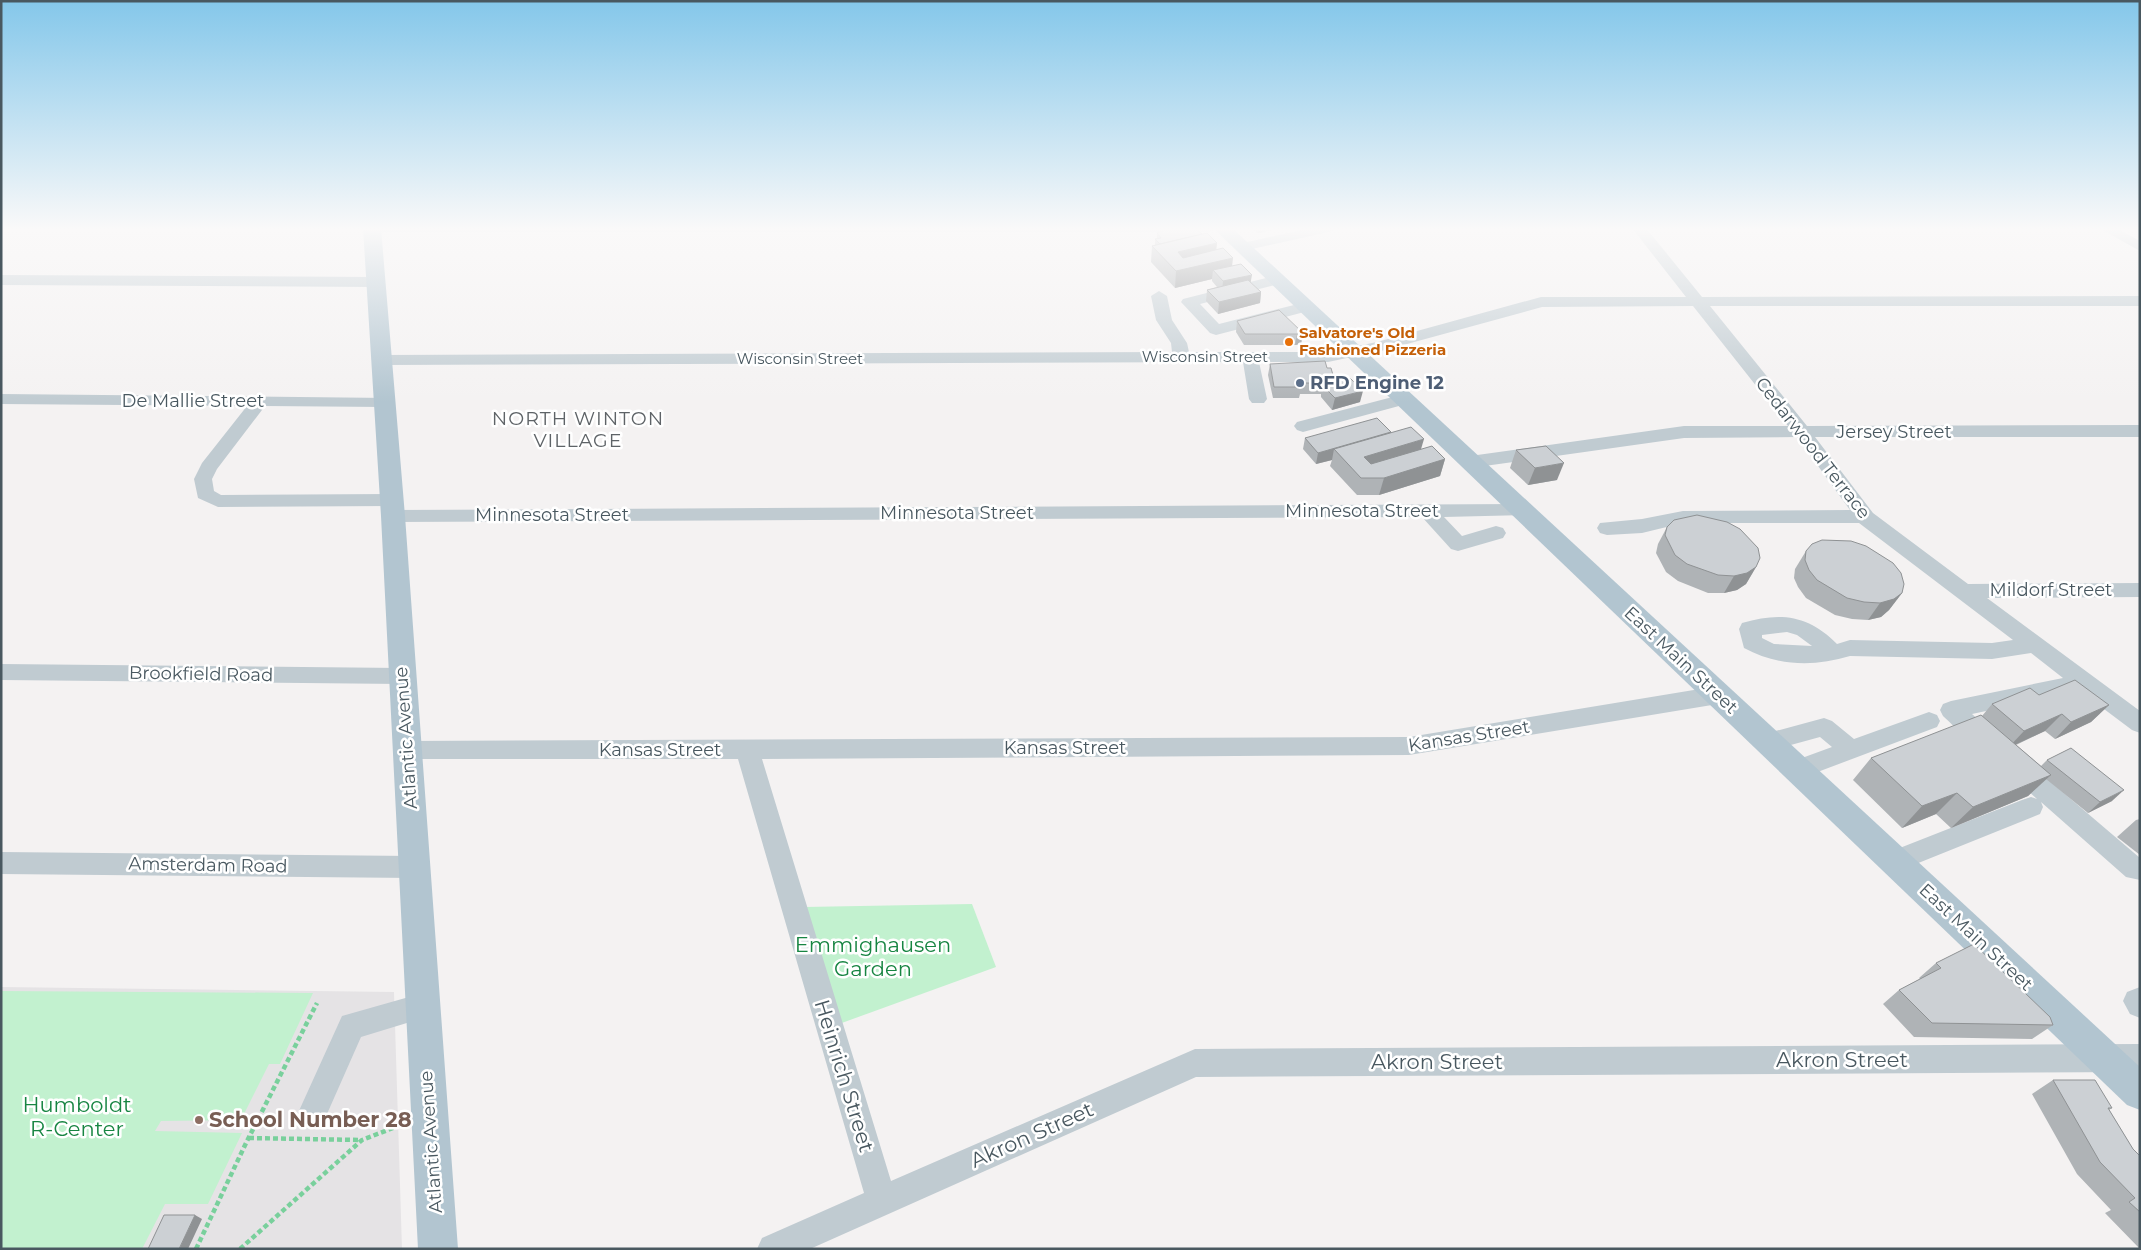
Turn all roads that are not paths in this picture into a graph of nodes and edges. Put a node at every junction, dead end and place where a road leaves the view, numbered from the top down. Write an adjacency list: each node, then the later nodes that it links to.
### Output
1 (376, 286): 12 (main road, Atlantic Avenue)
2 (1253, 286): 8 (street)
3 (1285, 286): 8 (main road, East Main Street)
4 (1686, 286): 7 (street, Cedarwood Terrace)
5 (1159, 296): 11 (street)
6 (2140, 301): 7 (street, Wisconsin Street)
7 (1698, 302): 9 (street, Wisconsin Street); 20 (street, Cedarwood Terrace)
8 (1306, 307): 9 (main road, East Main Street)
9 (1354, 352): 10 (street, Wisconsin Street); 15 (main road, East Main Street)
10 (1250, 357): 11 (street, Wisconsin Street); 14 (street)
11 (1181, 358): 12 (street, Wisconsin Street)
12 (382, 360): 17 (main road, Atlantic Avenue)
13 (1, 399): 16 (street, De Mallie Street)
14 (1258, 399)
15 (1404, 399): 18 (street); 21 (main road, East Main Street)
16 (260, 401): 17 (street, De Mallie Street); 22 (street, Minnesota Street)
17 (384, 402): 22 (main road, Atlantic Avenue)
18 (1303, 426)
19 (2140, 431): 20 (street, Jersey Street)
20 (1802, 432): 21 (street, Jersey Street); 25 (street, Cedarwood Terrace)
21 (1470, 462): 23 (main road, East Main Street)
22 (392, 508): 24 (street, Minnesota Street); 33 (main road, Atlantic Avenue)
23 (1521, 510): 24 (street, Minnesota Street); 35 (main road, East Main Street)
24 (1428, 511): 27 (street)
25 (1863, 516): 26 (street); 29 (street, Cedarwood Terrace)
26 (1606, 528)
27 (1496, 533)
28 (2140, 590): 29 (street, Mildorf Street)
29 (1962, 591): 30 (street, Cedarwood Terrace)
30 (2032, 645): 31 (street); 34 (street, Cedarwood Terrace)
31 (1834, 653)
32 (1, 672): 33 (street, Brookfield Road)
33 (402, 676): 39 (main road, Atlantic Avenue)
34 (2083, 682): 37 (street, Cedarwood Terrace); 47 (street)
35 (1718, 695): 38 (main road, East Main Street); 40 (street, Kansas Street)
36 (1929, 721): 41 (street)
37 (2140, 724)
38 (1770, 742): 41 (street); 42 (main road, East Main Street)
39 (408, 750): 40 (street, Kansas Street); 46 (main road, Atlantic Avenue)
40 (746, 750): 55 (street, Heinrich Street)
41 (1851, 750): 42 (street)
42 (1799, 770): 44 (main road, East Main Street)
43 (2031, 807): 44 (street)
44 (1896, 861): 51 (main road, East Main Street)
45 (1, 863): 46 (street, Amsterdam Road)
46 (414, 868): 50 (main road, Atlantic Avenue)
47 (2140, 869)
48 (2140, 1000): 49 (street)
49 (2140, 1005)
50 (423, 1006): 54 (street); 56 (main road, Atlantic Avenue)
51 (2103, 1058): 52 (street, Akron Street); 53 (main road, East Main Street); 55 (street, Akron Street)
52 (2140, 1058)
53 (2140, 1092)
54 (313, 1113)
55 (882, 1201): 57 (street, Akron Street)
56 (438, 1249)
57 (773, 1249)

